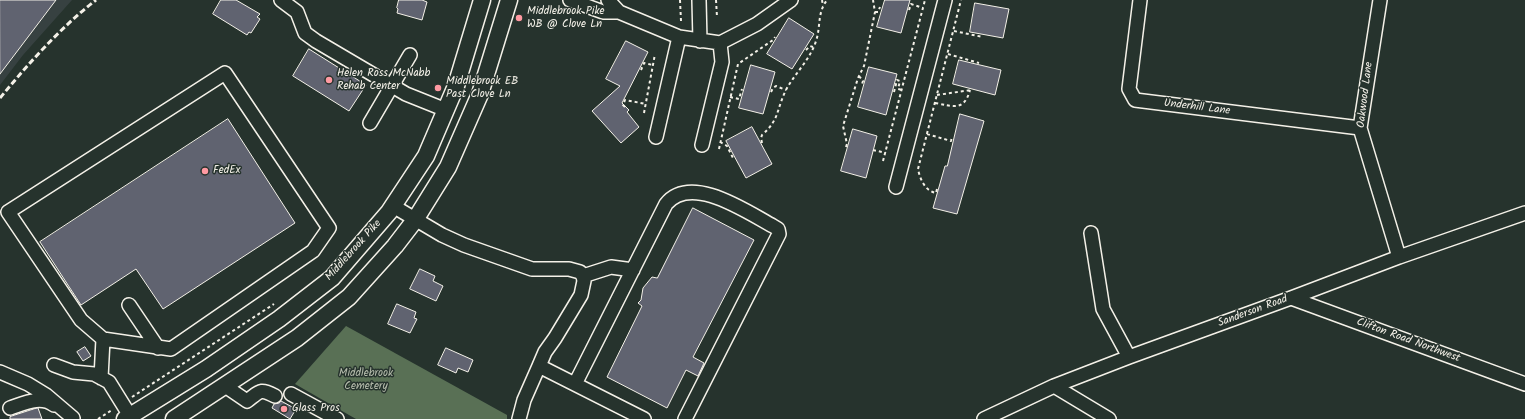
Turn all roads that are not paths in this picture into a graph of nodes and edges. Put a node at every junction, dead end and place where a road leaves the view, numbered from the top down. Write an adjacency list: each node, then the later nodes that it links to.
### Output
1 (281, 0): 16 (street)
2 (482, 0): 17 (main road, Middlebrook Pike)
3 (509, 0): 25 (main road)
4 (570, 0): 11 (street)
5 (608, 0): 11 (street)
6 (698, 0): 13 (street)
7 (791, 0): 14 (street)
8 (945, 0): 22 (street)
9 (1140, 0): 19 (street, Underhill Lane)
10 (1380, 0): 19 (street, Oakwood Lane)
11 (619, 12): 12 (street)
12 (679, 38): 13 (street); 20 (street)
13 (700, 40): 14 (street)
14 (720, 43): 21 (street)
15 (410, 55): 16 (street)
16 (392, 86): 17 (street); 18 (street)
17 (446, 110): 23 (main road, Middlebrook Pike)
18 (370, 123)
19 (1360, 128): 27 (street, Oakwood Lane)
20 (656, 137)
21 (702, 145)
22 (896, 187)
23 (393, 206): 25 (street); 47 (main road, Middlebrook Pike)
24 (1525, 212): 27 (street, Sanderson Road)
25 (416, 220): 29 (street); 41 (main road)
26 (1091, 233): 34 (street)
27 (1399, 257): 30 (street, Sanderson Road)
28 (633, 270): 29 (street); 39 (street); 52 (street)
29 (583, 276): 36 (street)
30 (1291, 298): 34 (street, Sanderson Road); 40 (street, Clifton Road Northwest)
31 (129, 305): 33 (street)
32 (103, 339): 33 (street); 33 (street); 38 (street)
33 (158, 348)
34 (1129, 357): 42 (street, Sanderson Road)
35 (54, 365): 38 (street)
36 (539, 366): 39 (street); 50 (street)
37 (0, 372): 46 (street)
38 (101, 378): 47 (street)
39 (575, 384): 51 (street)
40 (1525, 384)
41 (225, 386): 44 (street); 48 (main road)
42 (1054, 386): 53 (street, Sanderson Road); 54 (street)
43 (291, 394): 49 (street)
44 (275, 396)
45 (4, 411): 46 (street)
46 (73, 418)
47 (129, 418)
48 (174, 419)
49 (337, 419)
50 (519, 419)
51 (644, 419)
52 (685, 419)
53 (984, 419)
54 (1109, 419)

